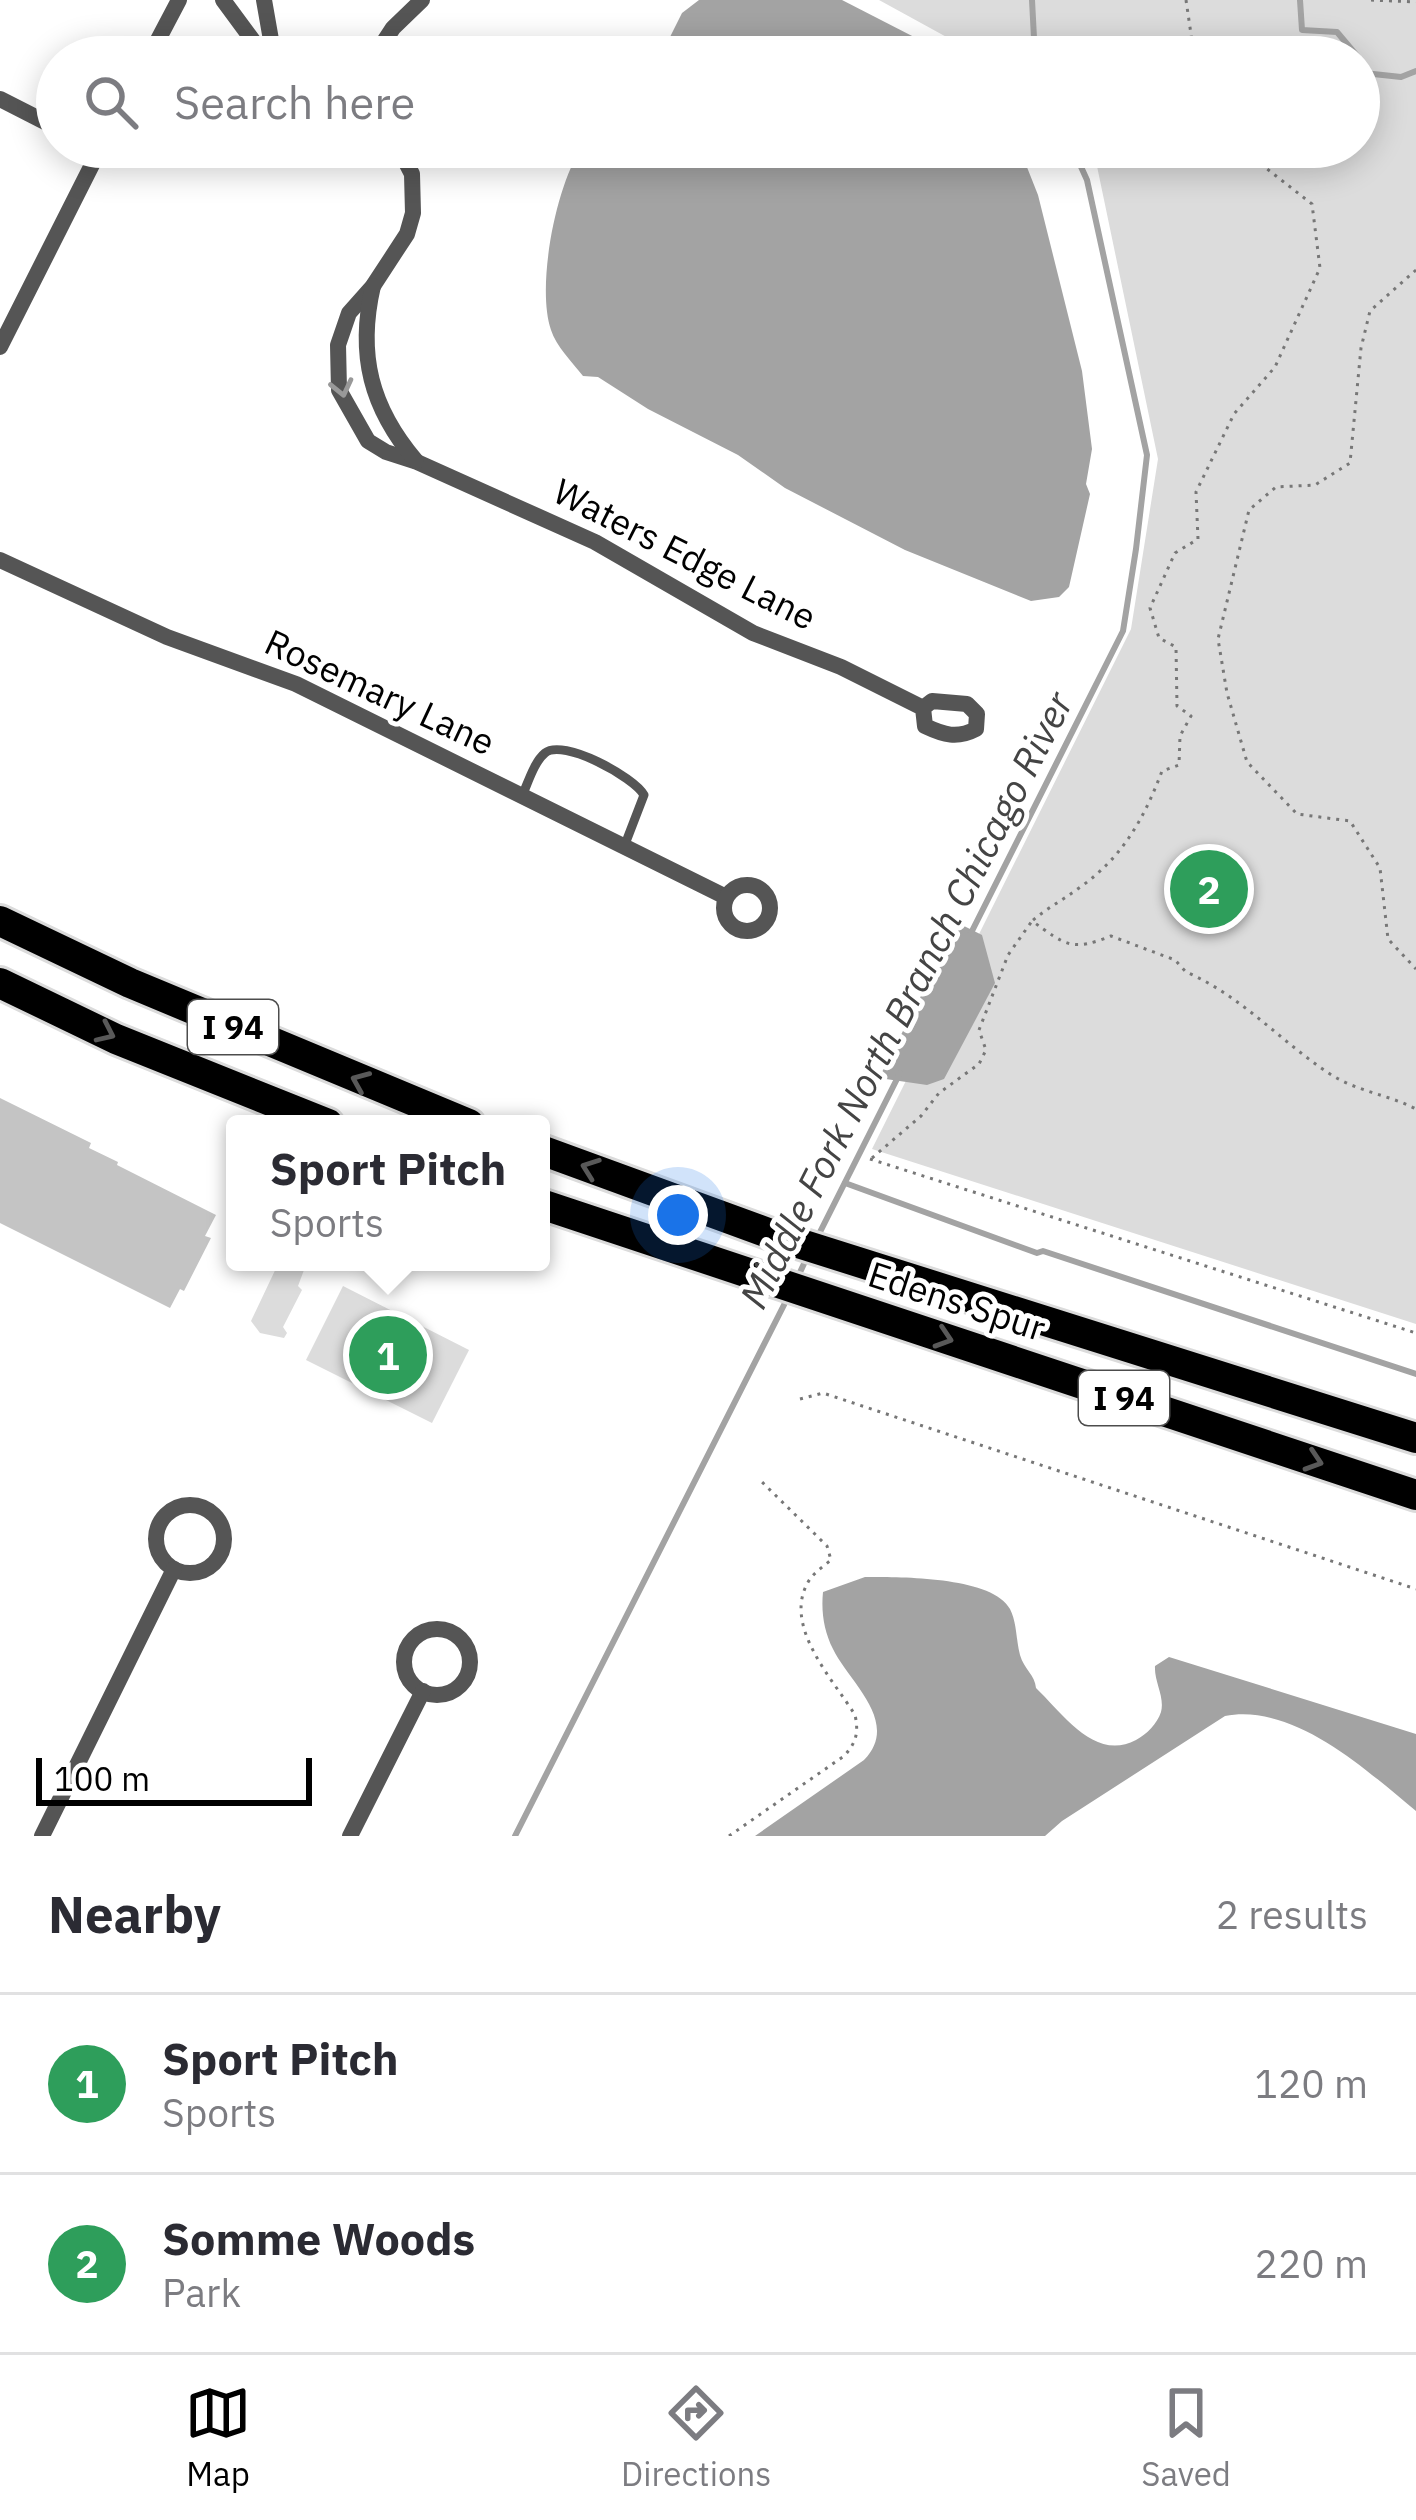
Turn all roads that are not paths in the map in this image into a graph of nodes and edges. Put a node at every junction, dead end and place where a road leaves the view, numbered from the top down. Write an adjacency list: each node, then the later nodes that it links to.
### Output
1 (179, 0): 5 (street)
2 (223, 0): 6 (street)
3 (264, 0): 7 (street)
4 (422, 0): 8 (street)
5 (160, 36)
6 (252, 36)
7 (267, 36)
8 (388, 36)
9 (0, 99): 10 (street)
10 (36, 117)
11 (88, 168): 14 (street)
12 (409, 168): 13 (street, Waters Edge Lane)
13 (373, 286): 15 (street, Waters Edge Lane); 15 (street, Waters Edge Lane, one-way to 15)
14 (0, 347)
15 (417, 462): 17 (street, Waters Edge Lane)
16 (0, 560): 18 (street, Rosemary Lane)
17 (922, 708)
18 (522, 796): 19 (street, Rosemary Lane); 19 (lane)
19 (624, 847): 20 (street, Rosemary Lane)
20 (726, 897)
21 (0, 921): 24 (highway, I 94, one-way to 21)
22 (0, 983): 23 (highway, I 94, one-way to 23)
23 (306, 1115)
24 (447, 1115)
25 (550, 1153): 27 (highway, Edens Spur / I 94, one-way to 25)
26 (550, 1207): 28 (highway, Edens Spur / I 94, one-way to 28)
27 (1416, 1438)
28 (1416, 1496)
29 (174, 1569): 29 (street); 31 (street)
30 (423, 1691): 30 (street); 32 (street)
31 (42, 1836)
32 (350, 1836)

